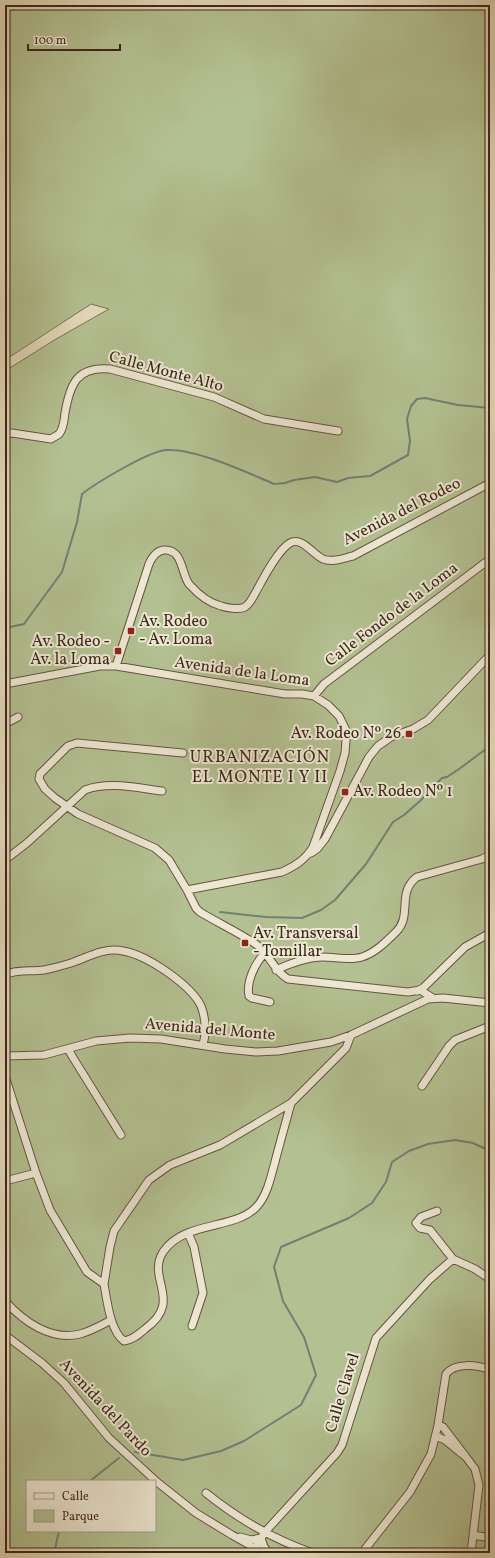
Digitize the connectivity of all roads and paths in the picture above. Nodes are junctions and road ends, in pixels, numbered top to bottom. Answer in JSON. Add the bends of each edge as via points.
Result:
{"nodes":[{"id":1,"x":338,"y":431,"type":"dead end"},
{"id":2,"x":5,"y":434,"type":"edge"},
{"id":3,"x":490,"y":483,"type":"edge"},
{"id":4,"x":490,"y":559,"type":"edge"},
{"id":5,"x":490,"y":655,"type":"edge"},
{"id":6,"x":116,"y":666,"type":"junction"},
{"id":7,"x":5,"y":684,"type":"edge"},
{"id":8,"x":314,"y":696,"type":"junction"},
{"id":9,"x":18,"y":717,"type":"dead end"},
{"id":10,"x":5,"y":724,"type":"edge"},
{"id":11,"x":183,"y":753,"type":"dead end"},
{"id":12,"x":162,"y":791,"type":"dead end"},
{"id":13,"x":67,"y":806,"type":"junction"},
{"id":14,"x":329,"y":832,"type":"junction"},
{"id":15,"x":317,"y":835,"type":"junction"},
{"id":16,"x":308,"y":855,"type":"junction"},
{"id":17,"x":490,"y":855,"type":"edge"},
{"id":18,"x":5,"y":860,"type":"edge"},
{"id":19,"x":187,"y":890,"type":"junction"},
{"id":20,"x":490,"y":933,"type":"edge"},
{"id":21,"x":265,"y":953,"type":"junction"},
{"id":22,"x":276,"y":970,"type":"junction"},
{"id":23,"x":5,"y":975,"type":"edge"},
{"id":24,"x":416,"y":991,"type":"junction"},
{"id":25,"x":423,"y":991,"type":"junction"},
{"id":26,"x":408,"y":992,"type":"junction"},
{"id":27,"x":433,"y":998,"type":"junction"},
{"id":28,"x":413,"y":999,"type":"junction"},
{"id":29,"x":270,"y":1002,"type":"dead end"},
{"id":30,"x":421,"y":1002,"type":"junction"},
{"id":31,"x":490,"y":1003,"type":"edge"},
{"id":32,"x":407,"y":1008,"type":"junction"},
{"id":33,"x":490,"y":1026,"type":"edge"},
{"id":34,"x":351,"y":1035,"type":"junction"},
{"id":35,"x":204,"y":1045,"type":"junction"},
{"id":36,"x":68,"y":1049,"type":"junction"},
{"id":37,"x":5,"y":1056,"type":"edge"},
{"id":38,"x":5,"y":1076,"type":"edge"},
{"id":39,"x":422,"y":1086,"type":"dead end"},
{"id":40,"x":291,"y":1103,"type":"junction"},
{"id":41,"x":121,"y":1135,"type":"dead end"},
{"id":42,"x":36,"y":1173,"type":"junction"},
{"id":43,"x":5,"y":1181,"type":"edge"},
{"id":44,"x":437,"y":1211,"type":"dead end"},
{"id":45,"x":188,"y":1233,"type":"junction"},
{"id":46,"x":453,"y":1259,"type":"junction"},
{"id":47,"x":490,"y":1279,"type":"edge"},
{"id":48,"x":104,"y":1284,"type":"junction"},
{"id":49,"x":5,"y":1301,"type":"edge"},
{"id":50,"x":112,"y":1320,"type":"junction"},
{"id":51,"x":192,"y":1326,"type":"dead end"},
{"id":52,"x":5,"y":1334,"type":"edge"},
{"id":53,"x":490,"y":1370,"type":"edge"},
{"id":54,"x":438,"y":1425,"type":"junction"},
{"id":55,"x":436,"y":1436,"type":"junction"},
{"id":56,"x":466,"y":1457,"type":"junction"},
{"id":57,"x":155,"y":1480,"type":"edge"},
{"id":58,"x":156,"y":1481,"type":"edge"},
{"id":59,"x":206,"y":1493,"type":"dead end"},
{"id":60,"x":232,"y":1535,"type":"junction"},
{"id":61,"x":263,"y":1535,"type":"junction"},
{"id":62,"x":473,"y":1535,"type":"junction"},
{"id":63,"x":490,"y":1538,"type":"edge"},
{"id":64,"x":255,"y":1548,"type":"junction"},
{"id":65,"x":264,"y":1553,"type":"edge"},
{"id":66,"x":269,"y":1553,"type":"edge"},
{"id":67,"x":313,"y":1553,"type":"edge"},
{"id":68,"x":362,"y":1553,"type":"edge"},
{"id":69,"x":471,"y":1553,"type":"edge"}],
"edges":[{"from":1,"to":2,"type":"street","name":"Calle Monte Alto","via":[[264,419],[214,397],[110,369],[97,368],[76,379],[67,401],[64,426],[59,434],[51,439]]},
{"from":3,"to":6,"type":"street","name":"Avenida del Rodeo","via":[[353,556],[324,560],[301,542],[289,544],[272,563],[250,601],[245,607],[238,609],[221,606],[196,592],[188,582],[174,552],[160,551],[149,564]]},
{"from":4,"to":8,"type":"street","name":"Calle Fondo de la Loma","via":[[324,684]]},
{"from":5,"to":14,"type":"street","via":[[428,720],[378,746],[369,757]]},
{"from":6,"to":7,"type":"street","name":"Avenida de la Loma","via":[[100,666]]},
{"from":6,"to":8,"type":"street","name":"Avenida de la Loma","via":[[278,693]]},
{"from":8,"to":15,"type":"street","name":"Avenida de la Loma","via":[[340,716],[346,740],[340,772]]},
{"from":9,"to":10,"type":"street"},
{"from":11,"to":13,"type":"street","via":[[77,743],[68,746],[39,777],[45,789]]},
{"from":12,"to":13,"type":"street","via":[[105,785],[85,790]]},
{"from":13,"to":18,"type":"street"},
{"from":13,"to":19,"type":"street","via":[[78,814],[155,848],[169,860]]},
{"from":14,"to":15,"type":"street"},
{"from":14,"to":16,"type":"street","via":[[317,849]]},
{"from":15,"to":16,"type":"street","name":"Avenida de la Loma"},
{"from":16,"to":19,"type":"street","name":"Avenida de la Loma","via":[[295,866],[282,872]]},
{"from":17,"to":22,"type":"street","via":[[417,877],[410,882],[406,892],[402,925],[369,954],[351,959],[312,958]]},
{"from":19,"to":21,"type":"street","via":[[200,912]]},
{"from":20,"to":25,"type":"street","via":[[464,947]]},
{"from":21,"to":22,"type":"street"},
{"from":21,"to":29,"type":"street","via":[[260,958],[248,991],[252,998]]},
{"from":22,"to":26,"type":"street","via":[[288,979]]},
{"from":23,"to":35,"type":"street","via":[[42,970],[110,950],[136,954],[176,978],[196,998],[204,1016]]},
{"from":24,"to":25,"type":"street"},
{"from":24,"to":26,"type":"street"},
{"from":24,"to":28,"type":"street","via":[[413,993]]},
{"from":25,"to":27,"type":"street","name":"Avenida del Monte"},
{"from":25,"to":30,"type":"street","via":[[424,998]]},
{"from":26,"to":28,"type":"street"},
{"from":27,"to":30,"type":"street","name":"Avenida del Monte"},
{"from":27,"to":31,"type":"street","name":"Avenida del Monte"},
{"from":28,"to":30,"type":"street"},
{"from":28,"to":32,"type":"street"},
{"from":30,"to":32,"type":"street","name":"Avenida del Monte"},
{"from":32,"to":34,"type":"street","name":"Avenida del Monte"},
{"from":33,"to":39,"type":"street","via":[[455,1040]]},
{"from":34,"to":35,"type":"street","name":"Avenida del Monte","via":[[309,1047],[278,1051],[256,1052]]},
{"from":34,"to":40,"type":"street","via":[[346,1048]]},
{"from":35,"to":36,"type":"street","name":"Avenida del Monte","via":[[130,1038],[96,1041]]},
{"from":36,"to":37,"type":"street","name":"Avenida del Monte","via":[[44,1055]]},
{"from":36,"to":41,"type":"street"},
{"from":38,"to":42,"type":"street"},
{"from":40,"to":45,"type":"street","via":[[268,1185],[260,1204],[250,1214],[241,1218]]},
{"from":40,"to":48,"type":"street","via":[[220,1145],[170,1164],[150,1180],[114,1231]]},
{"from":42,"to":43,"type":"street"},
{"from":42,"to":48,"type":"street","via":[[50,1210],[87,1272]]},
{"from":44,"to":46,"type":"street","via":[[420,1217],[416,1223],[420,1228],[430,1230]]},
{"from":45,"to":50,"type":"street","via":[[171,1243],[162,1254],[159,1269],[163,1309],[155,1322],[124,1341]]},
{"from":45,"to":51,"type":"street","via":[[194,1247],[203,1294]]},
{"from":46,"to":47,"type":"street"},
{"from":46,"to":61,"type":"street","name":"Calle Clavel","via":[[430,1279],[376,1338],[342,1446]]},
{"from":48,"to":50,"type":"street"},
{"from":49,"to":50,"type":"street","via":[[39,1329],[55,1335],[82,1334]]},
{"from":52,"to":57,"type":"street","name":"Avenida del Pardo","via":[[64,1383],[109,1438]]},
{"from":53,"to":54,"type":"street","via":[[470,1366],[448,1371]]},
{"from":54,"to":55,"type":"street"},
{"from":54,"to":56,"type":"street","via":[[443,1427]]},
{"from":55,"to":56,"type":"street"},
{"from":55,"to":68,"type":"street","via":[[431,1454],[410,1492]]},
{"from":56,"to":62,"type":"street","via":[[475,1469],[479,1484]]},
{"from":58,"to":60,"type":"street","name":"Avenida del Pardo","via":[[196,1513]]},
{"from":59,"to":61,"type":"street"},
{"from":60,"to":61,"type":"street","via":[[251,1540]]},
{"from":60,"to":64,"type":"street","name":"Avenida del Pardo"},
{"from":61,"to":64,"type":"street","name":"Calle Clavel"},
{"from":61,"to":66,"type":"street","via":[[264,1547]]},
{"from":61,"to":67,"type":"street"},
{"from":62,"to":63,"type":"street"},
{"from":62,"to":69,"type":"street"},
{"from":64,"to":65,"type":"street","name":"Avenida del Pardo"}]}
